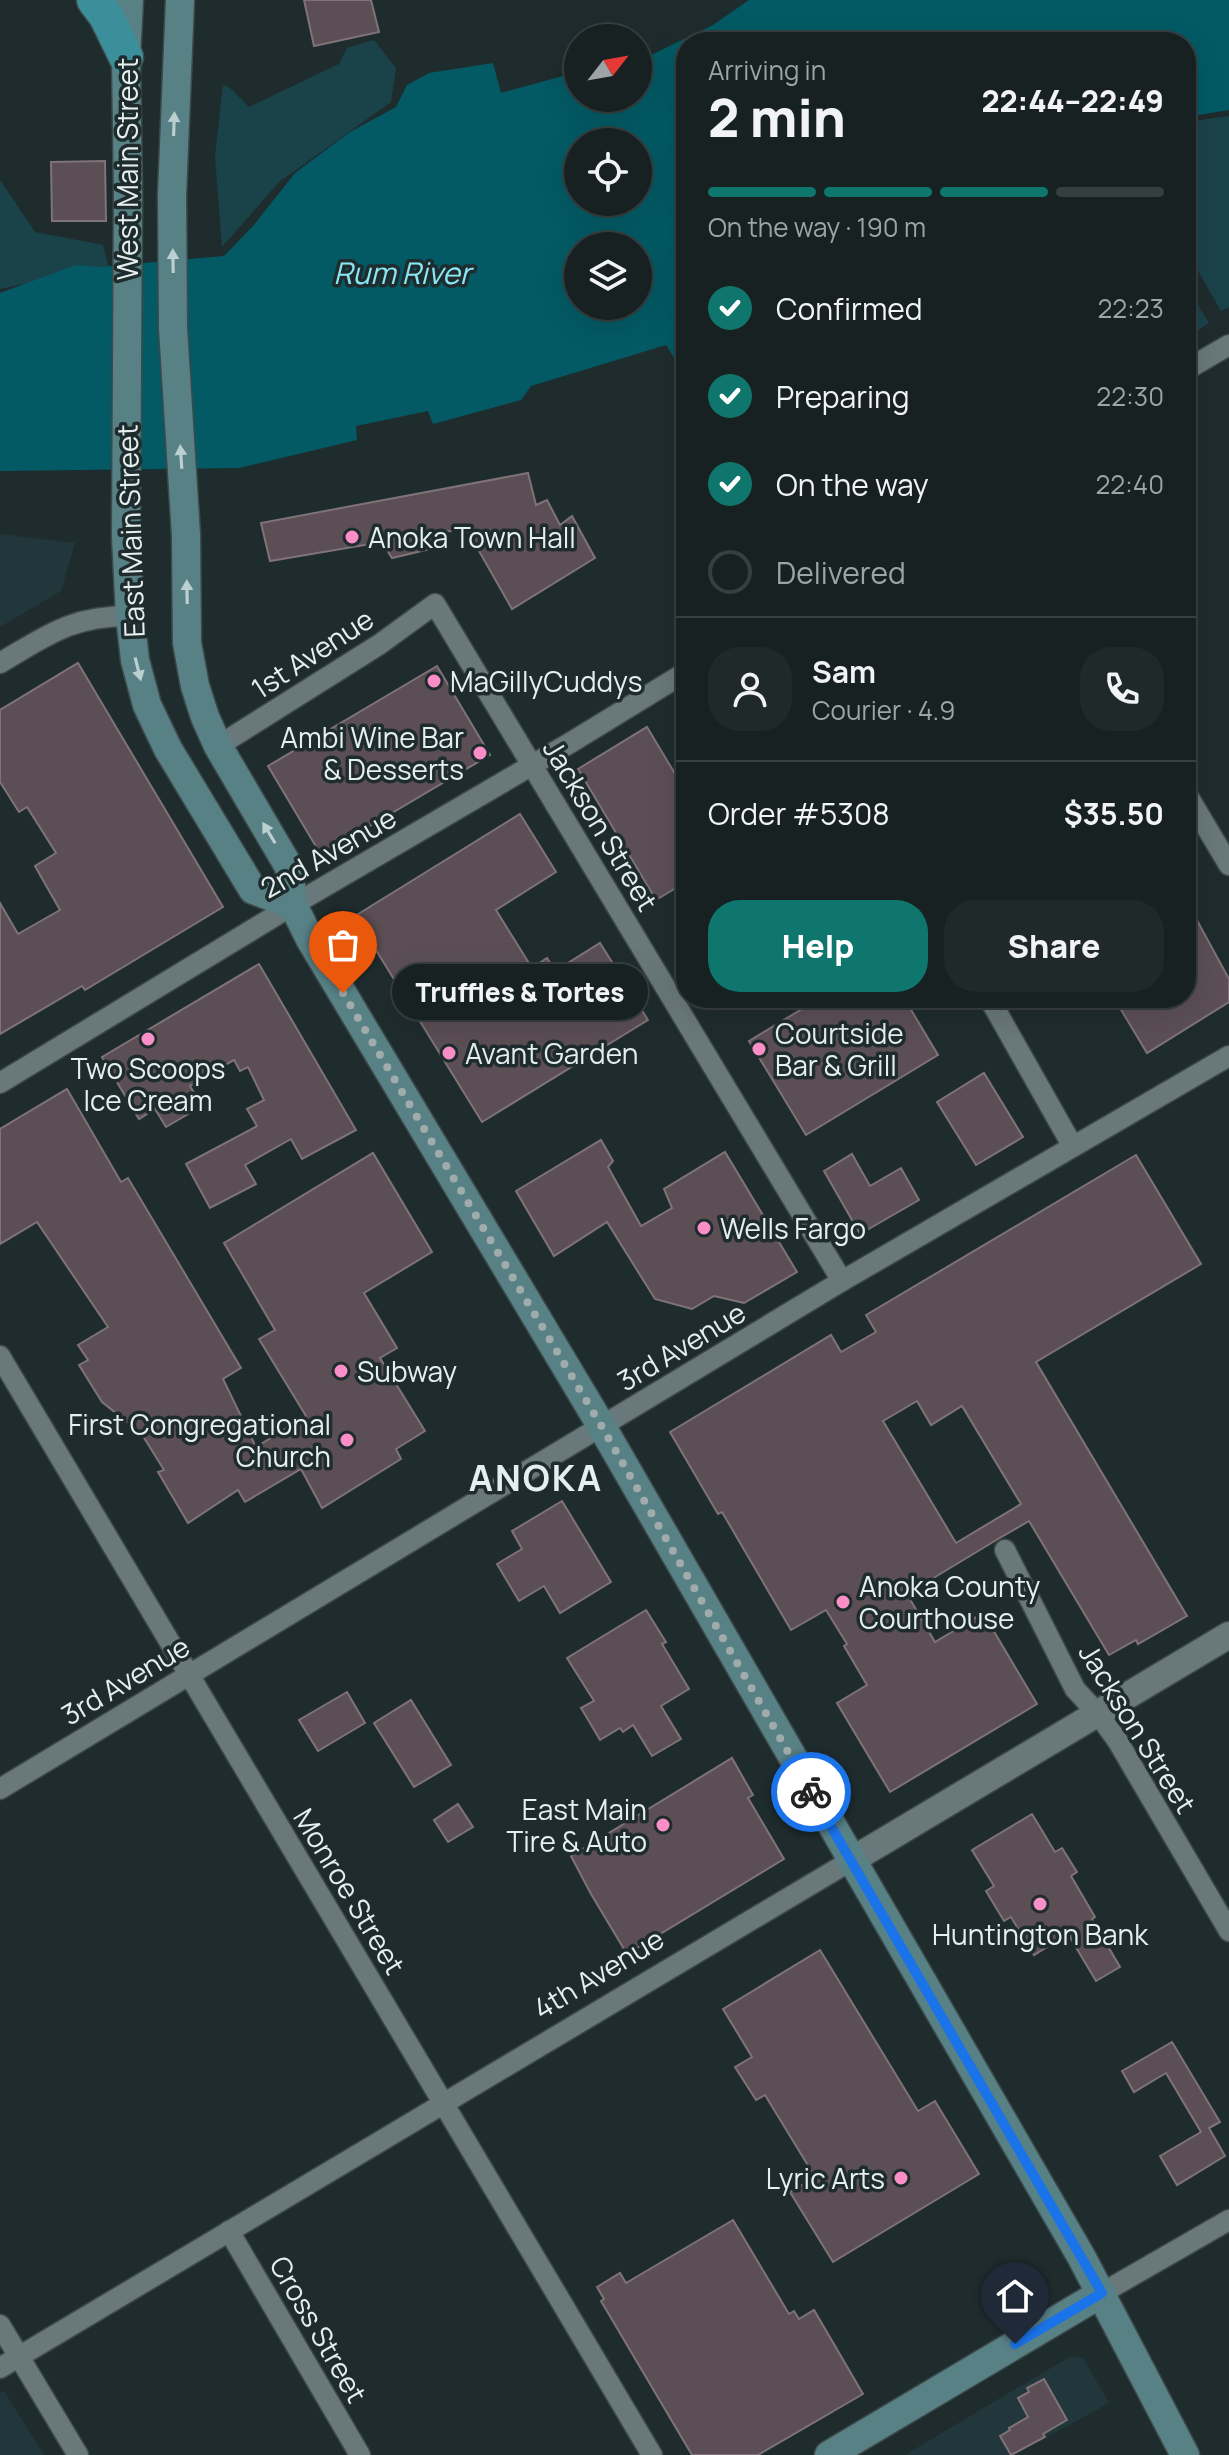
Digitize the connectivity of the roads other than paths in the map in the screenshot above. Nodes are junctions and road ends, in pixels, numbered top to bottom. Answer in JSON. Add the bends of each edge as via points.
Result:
{"nodes":[{"id":1,"x":94,"y":0,"type":"edge"},
{"id":2,"x":129,"y":0,"type":"edge"},
{"id":3,"x":180,"y":0,"type":"edge"},
{"id":4,"x":126,"y":57,"type":"junction"},
{"id":5,"x":173,"y":328,"type":"joint"},
{"id":6,"x":128,"y":338,"type":"joint"},
{"id":7,"x":1229,"y":345,"type":"edge"},
{"id":8,"x":1196,"y":364,"type":"edge"},
{"id":9,"x":435,"y":604,"type":"joint"},
{"id":10,"x":130,"y":616,"type":"junction"},
{"id":11,"x":0,"y":663,"type":"edge"},
{"id":12,"x":676,"y":678,"type":"edge"},
{"id":13,"x":218,"y":746,"type":"junction"},
{"id":14,"x":533,"y":765,"type":"junction"},
{"id":15,"x":1196,"y":810,"type":"edge"},
{"id":16,"x":1229,"y":865,"type":"edge"},
{"id":17,"x":293,"y":905,"type":"junction"},
{"id":18,"x":676,"y":1004,"type":"edge"},
{"id":19,"x":679,"y":1008,"type":"edge"},
{"id":20,"x":995,"y":1008,"type":"edge"},
{"id":21,"x":1229,"y":1056,"type":"edge"},
{"id":22,"x":0,"y":1083,"type":"edge"},
{"id":23,"x":1072,"y":1145,"type":"junction"},
{"id":24,"x":842,"y":1281,"type":"junction"},
{"id":25,"x":0,"y":1356,"type":"edge"},
{"id":26,"x":602,"y":1427,"type":"junction"},
{"id":27,"x":1005,"y":1550,"type":"dead end"},
{"id":28,"x":1229,"y":1635,"type":"edge"},
{"id":29,"x":189,"y":1674,"type":"junction"},
{"id":30,"x":1098,"y":1714,"type":"junction"},
{"id":31,"x":0,"y":1789,"type":"edge"},
{"id":32,"x":852,"y":1860,"type":"junction"},
{"id":33,"x":1229,"y":1931,"type":"edge"},
{"id":34,"x":443,"y":2103,"type":"junction"},
{"id":35,"x":1229,"y":2220,"type":"edge"},
{"id":36,"x":229,"y":2231,"type":"junction"},
{"id":37,"x":1102,"y":2293,"type":"junction"},
{"id":38,"x":0,"y":2325,"type":"edge"},
{"id":39,"x":19,"y":2357,"type":"junction"},
{"id":40,"x":0,"y":2368,"type":"edge"},
{"id":41,"x":78,"y":2455,"type":"edge"},
{"id":42,"x":360,"y":2455,"type":"edge"},
{"id":43,"x":652,"y":2455,"type":"edge"},
{"id":44,"x":829,"y":2455,"type":"edge"},
{"id":45,"x":1185,"y":2455,"type":"edge"}],
"edges":[{"from":1,"to":4,"type":"highway"},
{"from":2,"to":4,"type":"main road","name":"West Main Street"},
{"from":5,"to":3,"type":"main road","name":"West Main Street","one_way":true},
{"from":4,"to":6,"type":"main road","name":"West Main Street"},
{"from":13,"to":5,"type":"main road","name":"East Main Street","one_way":true,"via":[[195,686],[187,643]]},
{"from":6,"to":10,"type":"main road","name":"East Main Street"},
{"from":7,"to":8,"type":"street"},
{"from":9,"to":13,"type":"street","name":"1st Avenue"},
{"from":9,"to":14,"type":"street","name":"Jackson Street"},
{"from":10,"to":11,"type":"street","via":[[101,616],[62,627]]},
{"from":10,"to":17,"type":"main road","name":"East Main Street","one_way":true,"via":[[147,705],[168,749],[253,890]]},
{"from":12,"to":14,"type":"street","name":"2nd Avenue"},
{"from":17,"to":13,"type":"main road","name":"East Main Street","one_way":true,"via":[[289,867]]},
{"from":14,"to":17,"type":"street","name":"2nd Avenue"},
{"from":14,"to":18,"type":"street","name":"Jackson Street"},
{"from":15,"to":16,"type":"street"},
{"from":17,"to":22,"type":"street","name":"2nd Avenue"},
{"from":17,"to":26,"type":"main road","name":"East Main Street"},
{"from":19,"to":24,"type":"street","name":"Jackson Street"},
{"from":20,"to":23,"type":"street"},
{"from":21,"to":23,"type":"street","name":"3rd Avenue"},
{"from":23,"to":24,"type":"street","name":"3rd Avenue"},
{"from":24,"to":26,"type":"street","name":"3rd Avenue"},
{"from":25,"to":29,"type":"street","name":"Monroe Street"},
{"from":26,"to":29,"type":"street","name":"3rd Avenue"},
{"from":26,"to":32,"type":"main road","name":"East Main Street"},
{"from":27,"to":30,"type":"street","name":"Jackson Street","via":[[1075,1689]]},
{"from":28,"to":30,"type":"street","name":"4th Avenue"},
{"from":29,"to":31,"type":"street","name":"3rd Avenue"},
{"from":29,"to":34,"type":"street","name":"Monroe Street"},
{"from":30,"to":32,"type":"street","name":"4th Avenue"},
{"from":30,"to":33,"type":"street","name":"Jackson Street"},
{"from":32,"to":34,"type":"street","name":"4th Avenue"},
{"from":32,"to":37,"type":"main road","name":"East Main Street"},
{"from":34,"to":36,"type":"street","name":"4th Avenue"},
{"from":34,"to":43,"type":"street","name":"Monroe Street"},
{"from":35,"to":37,"type":"street"},
{"from":36,"to":39,"type":"street","name":"4th Avenue"},
{"from":36,"to":42,"type":"street","name":"Cross Street"},
{"from":37,"to":44,"type":"main road"},
{"from":37,"to":45,"type":"main road","name":"East Main Street"},
{"from":38,"to":39,"type":"street"},
{"from":39,"to":40,"type":"street","name":"4th Avenue"},
{"from":39,"to":41,"type":"street"}]}
